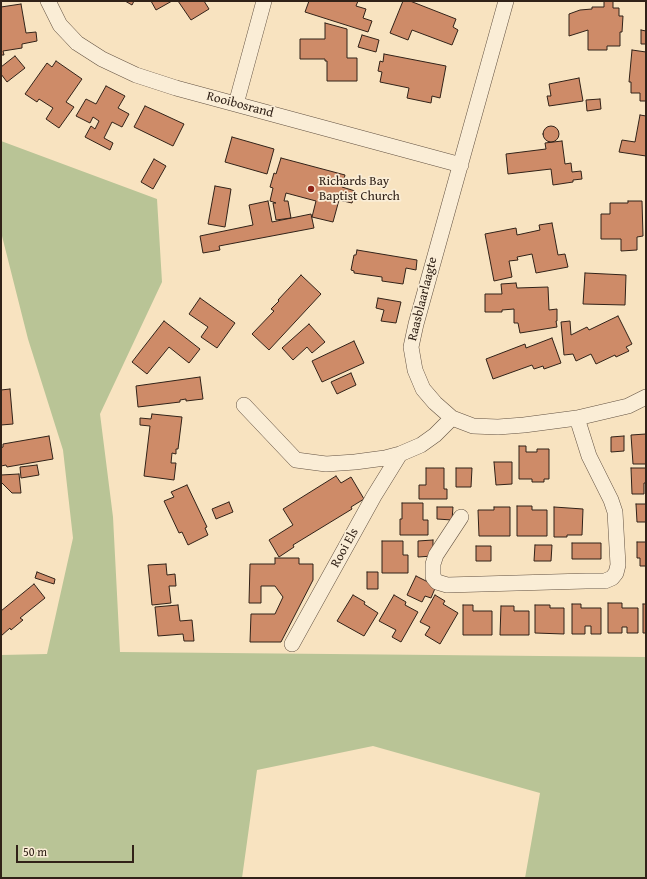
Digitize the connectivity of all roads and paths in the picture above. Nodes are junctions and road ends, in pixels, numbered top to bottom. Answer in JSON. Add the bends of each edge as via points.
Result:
{"nodes":[{"id":1,"x":48,"y":1,"type":"edge"},
{"id":2,"x":264,"y":1,"type":"edge"},
{"id":3,"x":506,"y":1,"type":"edge"},
{"id":4,"x":236,"y":104,"type":"junction"},
{"id":5,"x":460,"y":165,"type":"junction"},
{"id":6,"x":646,"y":397,"type":"edge"},
{"id":7,"x":244,"y":405,"type":"dead end"},
{"id":8,"x":452,"y":418,"type":"junction"},
{"id":9,"x":577,"y":418,"type":"junction"},
{"id":10,"x":400,"y":454,"type":"junction"},
{"id":11,"x":462,"y":517,"type":"dead end"},
{"id":12,"x":292,"y":644,"type":"dead end"}],
"edges":[{"from":1,"to":4,"type":"street","name":"Rooibosrand","via":[[60,26],[77,43],[102,59],[136,75]]},
{"from":2,"to":4,"type":"street"},
{"from":3,"to":5,"type":"street","name":"Raasblaarlaagte"},
{"from":4,"to":5,"type":"street","name":"Rooibosrand"},
{"from":5,"to":8,"type":"street","name":"Raasblaarlaagte","via":[[411,347],[415,370],[423,389]]},
{"from":6,"to":9,"type":"street","name":"Raasblaarlaagte","via":[[628,406]]},
{"from":7,"to":10,"type":"street","via":[[296,460],[326,464]]},
{"from":8,"to":9,"type":"street","name":"Raasblaarlaagte","via":[[474,426],[498,427]]},
{"from":8,"to":10,"type":"street","via":[[421,445]]},
{"from":9,"to":11,"type":"street","via":[[589,456],[615,512],[618,565],[612,578],[605,581],[447,585],[437,582],[433,577],[436,556]]},
{"from":10,"to":12,"type":"street","name":"Rooi Els"}]}
